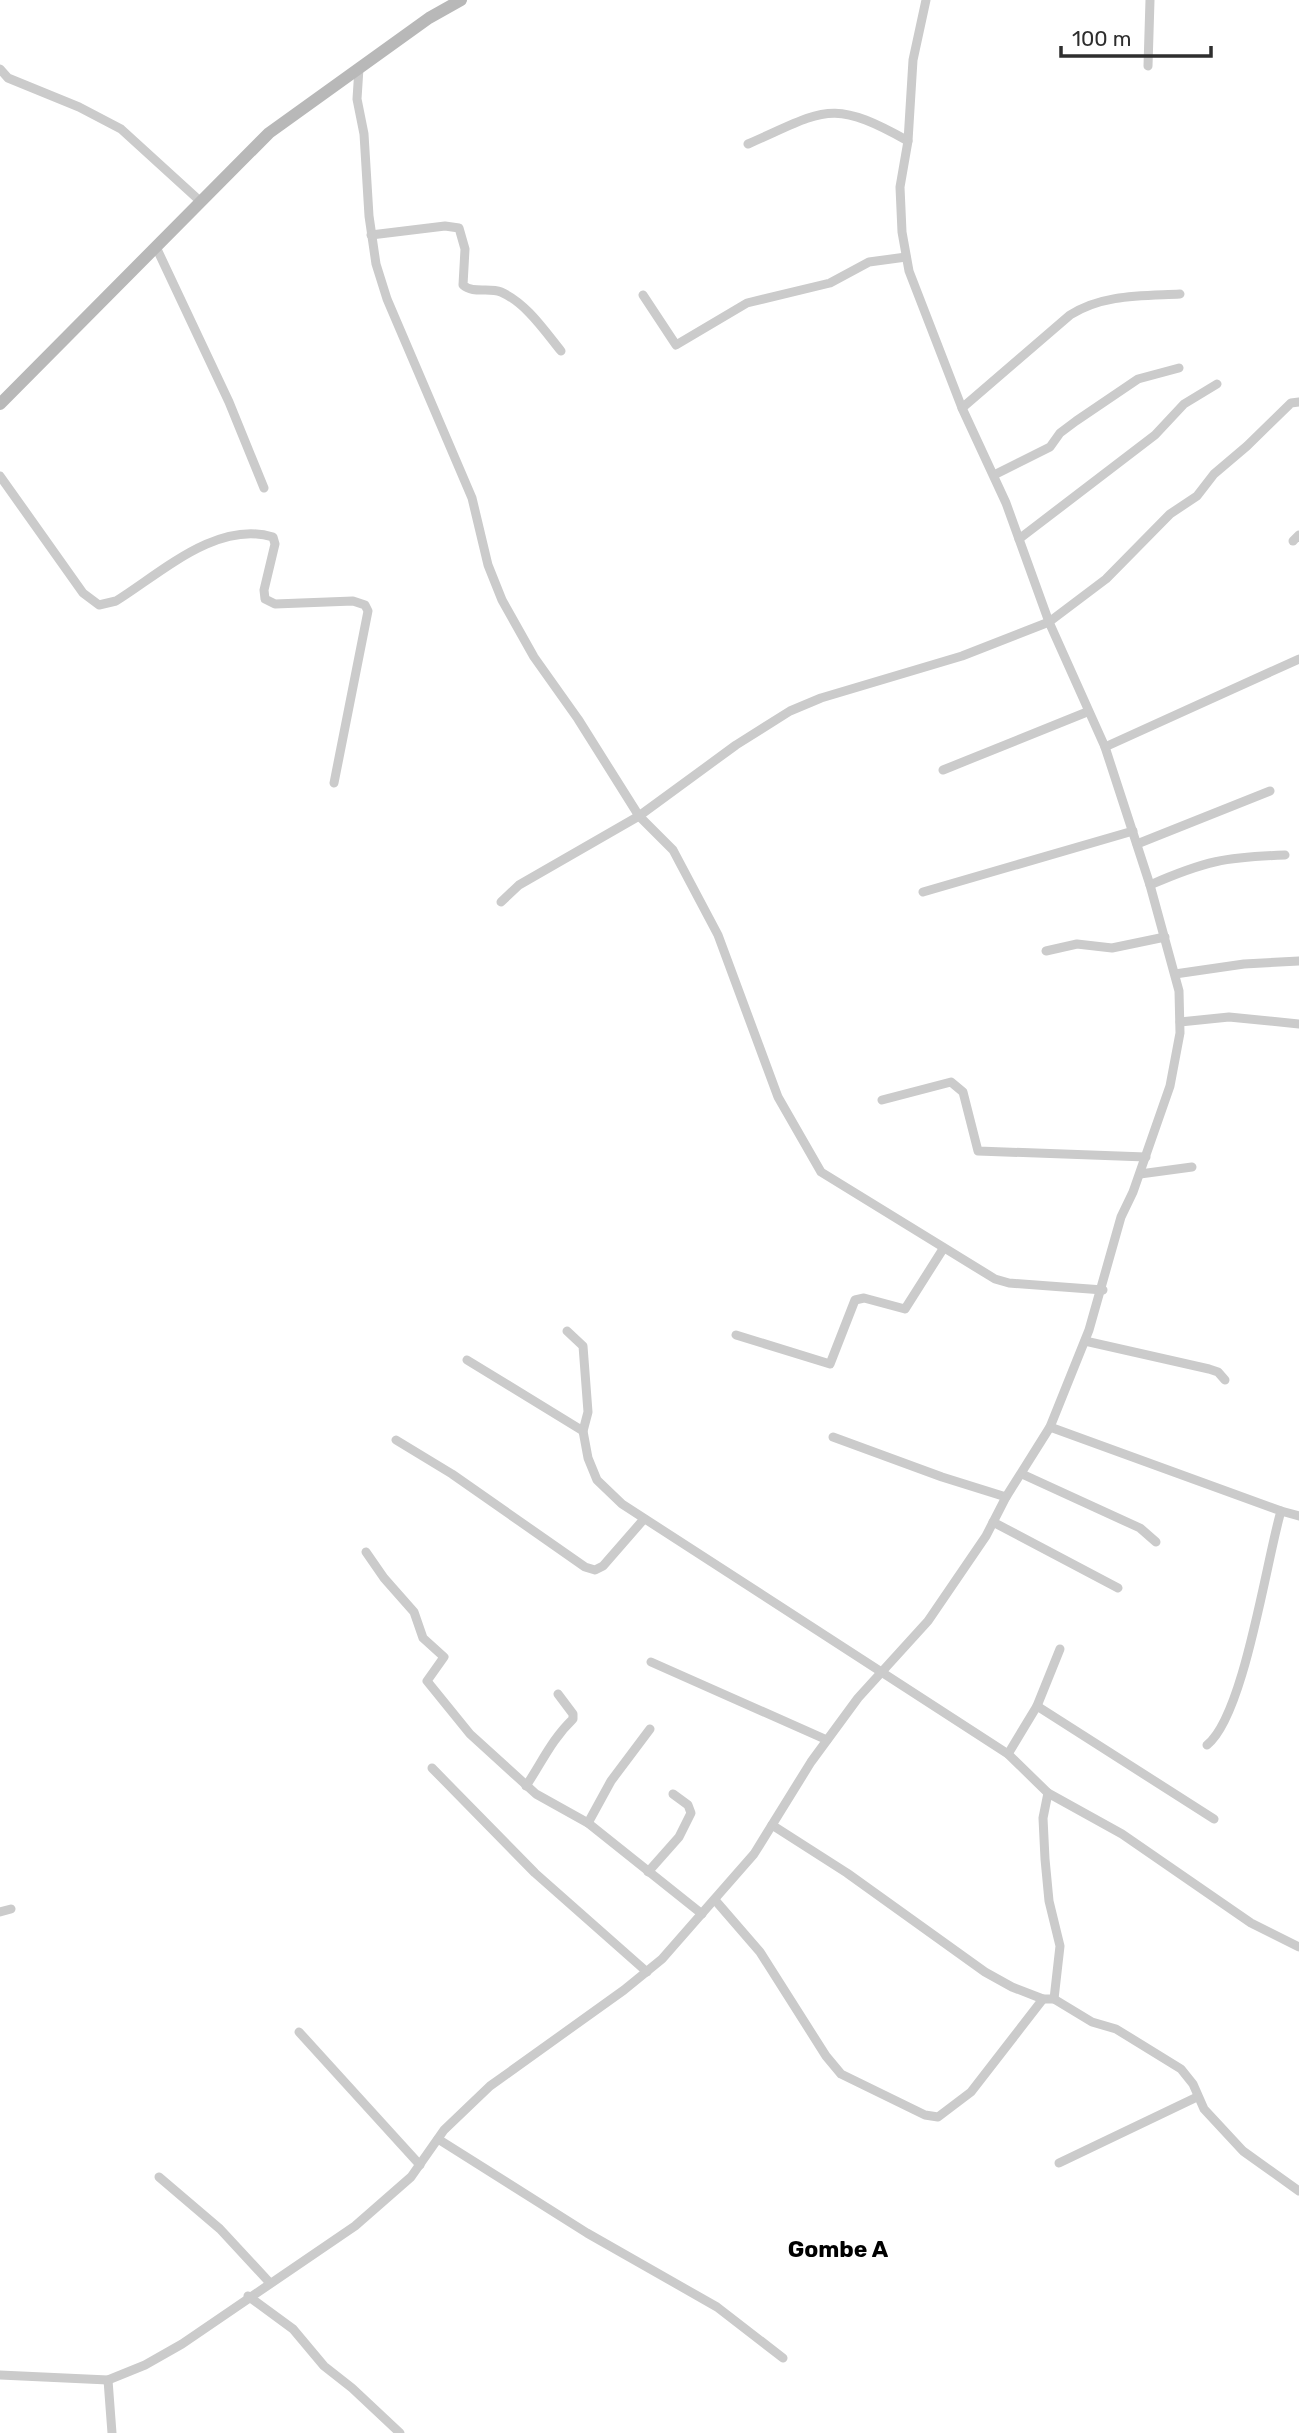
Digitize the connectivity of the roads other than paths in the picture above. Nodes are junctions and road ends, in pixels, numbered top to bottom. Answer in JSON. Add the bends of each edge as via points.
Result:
{"nodes":[{"id":1,"x":461,"y":0,"type":"edge"},
{"id":2,"x":926,"y":0,"type":"edge"},
{"id":3,"x":1150,"y":0,"type":"edge"},
{"id":4,"x":1148,"y":66,"type":"dead end"},
{"id":5,"x":359,"y":68,"type":"junction"},
{"id":6,"x":0,"y":69,"type":"edge"},
{"id":7,"x":908,"y":141,"type":"junction"},
{"id":8,"x":748,"y":144,"type":"dead end"},
{"id":9,"x":200,"y":201,"type":"junction"},
{"id":10,"x":372,"y":236,"type":"junction"},
{"id":11,"x":156,"y":247,"type":"junction"},
{"id":12,"x":906,"y":257,"type":"junction"},
{"id":13,"x":1180,"y":294,"type":"dead end"},
{"id":14,"x":642,"y":295,"type":"dead end"},
{"id":15,"x":561,"y":351,"type":"dead end"},
{"id":16,"x":1179,"y":368,"type":"dead end"},
{"id":17,"x":1217,"y":384,"type":"dead end"},
{"id":18,"x":1299,"y":402,"type":"edge"},
{"id":19,"x":0,"y":404,"type":"edge"},
{"id":20,"x":962,"y":408,"type":"junction"},
{"id":21,"x":0,"y":475,"type":"edge"},
{"id":22,"x":994,"y":475,"type":"junction"},
{"id":23,"x":264,"y":488,"type":"dead end"},
{"id":24,"x":1019,"y":539,"type":"junction"},
{"id":25,"x":1049,"y":622,"type":"junction"},
{"id":26,"x":1299,"y":659,"type":"edge"},
{"id":27,"x":1087,"y":712,"type":"junction"},
{"id":28,"x":1105,"y":747,"type":"junction"},
{"id":29,"x":943,"y":770,"type":"dead end"},
{"id":30,"x":334,"y":783,"type":"dead end"},
{"id":31,"x":1270,"y":791,"type":"dead end"},
{"id":32,"x":639,"y":816,"type":"junction"},
{"id":33,"x":1133,"y":831,"type":"junction"},
{"id":34,"x":1137,"y":844,"type":"junction"},
{"id":35,"x":1285,"y":855,"type":"dead end"},
{"id":36,"x":1150,"y":885,"type":"junction"},
{"id":37,"x":923,"y":892,"type":"dead end"},
{"id":38,"x":501,"y":902,"type":"dead end"},
{"id":39,"x":1165,"y":937,"type":"junction"},
{"id":40,"x":1046,"y":951,"type":"dead end"},
{"id":41,"x":1299,"y":961,"type":"edge"},
{"id":42,"x":1175,"y":974,"type":"junction"},
{"id":43,"x":1180,"y":1022,"type":"junction"},
{"id":44,"x":1299,"y":1024,"type":"edge"},
{"id":45,"x":882,"y":1100,"type":"dead end"},
{"id":46,"x":1146,"y":1157,"type":"junction"},
{"id":47,"x":1192,"y":1167,"type":"dead end"},
{"id":48,"x":1140,"y":1174,"type":"junction"},
{"id":49,"x":943,"y":1249,"type":"junction"},
{"id":50,"x":1103,"y":1290,"type":"junction"},
{"id":51,"x":567,"y":1331,"type":"dead end"},
{"id":52,"x":737,"y":1335,"type":"dead end"},
{"id":53,"x":1085,"y":1341,"type":"junction"},
{"id":54,"x":467,"y":1360,"type":"dead end"},
{"id":55,"x":1225,"y":1380,"type":"dead end"},
{"id":56,"x":1050,"y":1427,"type":"junction"},
{"id":57,"x":583,"y":1431,"type":"junction"},
{"id":58,"x":833,"y":1437,"type":"dead end"},
{"id":59,"x":396,"y":1440,"type":"dead end"},
{"id":60,"x":1022,"y":1474,"type":"junction"},
{"id":61,"x":1006,"y":1497,"type":"junction"},
{"id":62,"x":1281,"y":1511,"type":"junction"},
{"id":63,"x":1299,"y":1516,"type":"edge"},
{"id":64,"x":644,"y":1519,"type":"junction"},
{"id":65,"x":993,"y":1522,"type":"junction"},
{"id":66,"x":1156,"y":1542,"type":"dead end"},
{"id":67,"x":366,"y":1552,"type":"dead end"},
{"id":68,"x":1118,"y":1588,"type":"dead end"},
{"id":69,"x":1060,"y":1649,"type":"dead end"},
{"id":70,"x":651,"y":1662,"type":"dead end"},
{"id":71,"x":882,"y":1671,"type":"junction"},
{"id":72,"x":558,"y":1694,"type":"dead end"},
{"id":73,"x":1037,"y":1706,"type":"junction"},
{"id":74,"x":650,"y":1729,"type":"dead end"},
{"id":75,"x":827,"y":1740,"type":"junction"},
{"id":76,"x":1208,"y":1745,"type":"dead end"},
{"id":77,"x":1009,"y":1754,"type":"junction"},
{"id":78,"x":432,"y":1768,"type":"dead end"},
{"id":79,"x":526,"y":1786,"type":"junction"},
{"id":80,"x":1048,"y":1793,"type":"junction"},
{"id":81,"x":673,"y":1794,"type":"dead end"},
{"id":82,"x":1214,"y":1819,"type":"dead end"},
{"id":83,"x":587,"y":1823,"type":"junction"},
{"id":84,"x":772,"y":1825,"type":"junction"},
{"id":85,"x":648,"y":1872,"type":"junction"},
{"id":86,"x":715,"y":1900,"type":"junction"},
{"id":87,"x":11,"y":1909,"type":"dead end"},
{"id":88,"x":0,"y":1912,"type":"edge"},
{"id":89,"x":702,"y":1914,"type":"junction"},
{"id":90,"x":1299,"y":1947,"type":"edge"},
{"id":91,"x":647,"y":1972,"type":"junction"},
{"id":92,"x":1043,"y":1999,"type":"junction"},
{"id":93,"x":1054,"y":1999,"type":"junction"},
{"id":94,"x":299,"y":2032,"type":"dead end"},
{"id":95,"x":1198,"y":2097,"type":"junction"},
{"id":96,"x":438,"y":2139,"type":"junction"},
{"id":97,"x":1059,"y":2163,"type":"dead end"},
{"id":98,"x":420,"y":2165,"type":"junction"},
{"id":99,"x":159,"y":2177,"type":"dead end"},
{"id":100,"x":1299,"y":2191,"type":"edge"},
{"id":101,"x":270,"y":2283,"type":"junction"},
{"id":102,"x":248,"y":2296,"type":"junction"},
{"id":103,"x":783,"y":2358,"type":"dead end"},
{"id":104,"x":0,"y":2375,"type":"edge"},
{"id":105,"x":108,"y":2380,"type":"junction"},
{"id":106,"x":112,"y":2433,"type":"edge"},
{"id":107,"x":400,"y":2433,"type":"edge"}],
"edges":[{"from":1,"to":5,"type":"street"},
{"from":2,"to":7,"type":"street","via":[[913,60]]},
{"from":3,"to":4,"type":"street"},
{"from":5,"to":9,"type":"street","via":[[291,114]]},
{"from":5,"to":10,"type":"street","via":[[356,99],[365,134]]},
{"from":6,"to":9,"type":"street","via":[[8,78],[91,112],[121,130]]},
{"from":7,"to":8,"type":"street","via":[[868,118],[819,112]]},
{"from":7,"to":12,"type":"street","via":[[900,187]]},
{"from":9,"to":11,"type":"street"},
{"from":10,"to":15,"type":"street","via":[[459,228],[465,249],[462,274],[466,289],[494,290],[511,297]]},
{"from":10,"to":32,"type":"street","via":[[387,299],[472,498],[494,586],[534,657]]},
{"from":11,"to":19,"type":"street"},
{"from":11,"to":23,"type":"street","via":[[224,389]]},
{"from":12,"to":14,"type":"street","via":[[869,262],[830,283],[747,303],[676,345]]},
{"from":12,"to":20,"type":"street"},
{"from":13,"to":20,"type":"street","via":[[1089,303]]},
{"from":16,"to":22,"type":"street","via":[[1138,379],[1060,433],[1050,447]]},
{"from":17,"to":24,"type":"street","via":[[1184,404],[1155,435]]},
{"from":18,"to":25,"type":"street","via":[[1291,403],[1106,579]]},
{"from":20,"to":22,"type":"street"},
{"from":21,"to":30,"type":"street","via":[[92,603],[116,601],[216,538],[243,533],[273,537],[265,599],[275,604],[353,601],[365,605],[368,611]]},
{"from":22,"to":24,"type":"street"},
{"from":24,"to":25,"type":"street"},
{"from":25,"to":27,"type":"street"},
{"from":25,"to":32,"type":"street","via":[[962,656],[790,711]]},
{"from":26,"to":28,"type":"street"},
{"from":27,"to":28,"type":"street"},
{"from":27,"to":29,"type":"street"},
{"from":28,"to":33,"type":"street"},
{"from":31,"to":34,"type":"street"},
{"from":32,"to":38,"type":"street","via":[[519,885]]},
{"from":32,"to":49,"type":"street","via":[[673,850],[718,935],[778,1097],[821,1172]]},
{"from":33,"to":34,"type":"street"},
{"from":33,"to":37,"type":"street"},
{"from":34,"to":36,"type":"street"},
{"from":35,"to":36,"type":"street","via":[[1199,864]]},
{"from":36,"to":39,"type":"street"},
{"from":39,"to":40,"type":"street","via":[[1112,948],[1077,944]]},
{"from":39,"to":42,"type":"street"},
{"from":41,"to":42,"type":"street"},
{"from":42,"to":43,"type":"street"},
{"from":43,"to":44,"type":"street","via":[[1229,1017]]},
{"from":43,"to":46,"type":"street","via":[[1170,1086]]},
{"from":45,"to":46,"type":"street","via":[[951,1082],[963,1092],[978,1151]]},
{"from":46,"to":48,"type":"street"},
{"from":47,"to":48,"type":"street"},
{"from":48,"to":50,"type":"street","via":[[1121,1217]]},
{"from":49,"to":50,"type":"street","via":[[1009,1283]]},
{"from":49,"to":52,"type":"street","via":[[905,1308],[855,1300],[830,1364]]},
{"from":50,"to":53,"type":"street"},
{"from":51,"to":57,"type":"street","via":[[583,1346],[588,1412]]},
{"from":53,"to":55,"type":"street","via":[[1209,1369]]},
{"from":53,"to":56,"type":"street"},
{"from":54,"to":57,"type":"street"},
{"from":56,"to":60,"type":"street"},
{"from":56,"to":62,"type":"street"},
{"from":57,"to":64,"type":"street","via":[[597,1480]]},
{"from":58,"to":61,"type":"street"},
{"from":59,"to":64,"type":"street","via":[[584,1567],[595,1570],[603,1566]]},
{"from":60,"to":61,"type":"street"},
{"from":60,"to":66,"type":"street","via":[[1140,1528]]},
{"from":61,"to":65,"type":"street"},
{"from":62,"to":63,"type":"street"},
{"from":62,"to":76,"type":"street","via":[[1238,1686]]},
{"from":64,"to":71,"type":"street"},
{"from":65,"to":68,"type":"street"},
{"from":65,"to":71,"type":"street","via":[[928,1621]]},
{"from":67,"to":79,"type":"street","via":[[414,1612],[423,1638],[444,1657],[427,1681],[470,1734]]},
{"from":69,"to":73,"type":"street"},
{"from":70,"to":75,"type":"street"},
{"from":71,"to":75,"type":"street"},
{"from":71,"to":77,"type":"street"},
{"from":72,"to":79,"type":"street","via":[[573,1719],[546,1750]]},
{"from":73,"to":77,"type":"street"},
{"from":73,"to":82,"type":"street"},
{"from":74,"to":83,"type":"street"},
{"from":75,"to":84,"type":"street"},
{"from":77,"to":80,"type":"street"},
{"from":78,"to":91,"type":"street","via":[[535,1873]]},
{"from":79,"to":83,"type":"street"},
{"from":80,"to":90,"type":"street","via":[[1122,1833],[1251,1923]]},
{"from":80,"to":93,"type":"street","via":[[1043,1818],[1045,1858],[1060,1946]]},
{"from":81,"to":85,"type":"street","via":[[688,1805],[691,1814]]},
{"from":83,"to":85,"type":"street"},
{"from":84,"to":86,"type":"street"},
{"from":84,"to":92,"type":"street","via":[[985,1972]]},
{"from":85,"to":89,"type":"street"},
{"from":86,"to":89,"type":"street"},
{"from":86,"to":92,"type":"street","via":[[760,1952],[841,2074],[925,2115],[938,2117],[971,2092]]},
{"from":87,"to":88,"type":"street"},
{"from":89,"to":91,"type":"street"},
{"from":91,"to":96,"type":"street","via":[[506,2073]]},
{"from":92,"to":93,"type":"street"},
{"from":93,"to":95,"type":"street","via":[[1092,2022],[1116,2029],[1181,2069]]},
{"from":94,"to":98,"type":"street"},
{"from":95,"to":97,"type":"street"},
{"from":95,"to":100,"type":"street","via":[[1242,2151]]},
{"from":96,"to":98,"type":"street"},
{"from":96,"to":103,"type":"street","via":[[717,2307]]},
{"from":98,"to":101,"type":"street","via":[[355,2226]]},
{"from":99,"to":101,"type":"street","via":[[220,2230]]},
{"from":101,"to":102,"type":"street"},
{"from":102,"to":105,"type":"street","via":[[182,2344]]},
{"from":102,"to":107,"type":"street","via":[[293,2329],[324,2366]]},
{"from":104,"to":105,"type":"street"},
{"from":105,"to":106,"type":"street"}]}
